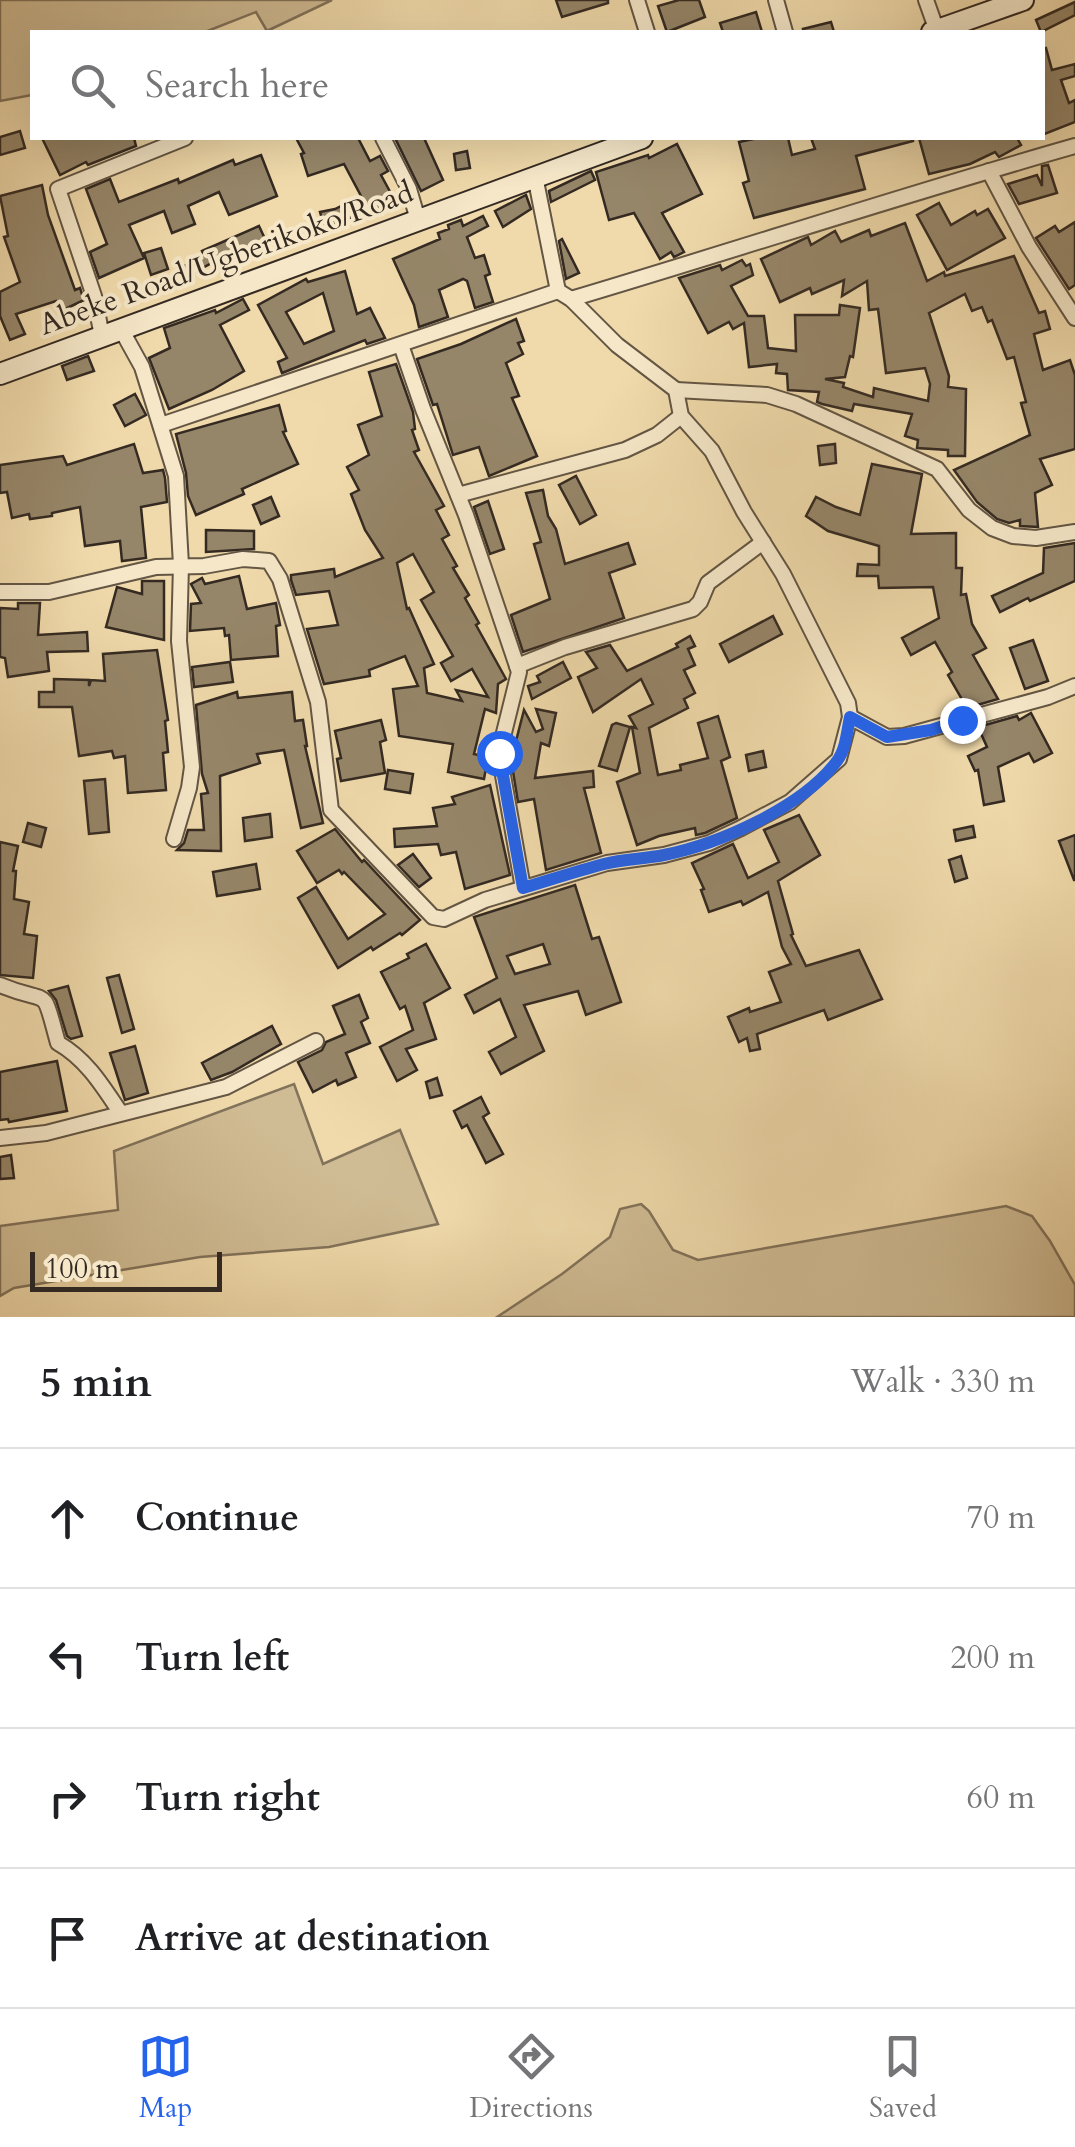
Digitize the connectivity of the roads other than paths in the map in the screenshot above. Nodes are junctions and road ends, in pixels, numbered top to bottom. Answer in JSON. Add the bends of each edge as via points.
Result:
{"nodes":[{"id":1,"x":637,"y":0,"type":"edge"},
{"id":2,"x":776,"y":0,"type":"edge"},
{"id":3,"x":926,"y":0,"type":"edge"},
{"id":4,"x":1023,"y":0,"type":"edge"},
{"id":5,"x":646,"y":30,"type":"edge"},
{"id":6,"x":785,"y":30,"type":"edge"},
{"id":7,"x":934,"y":30,"type":"edge"},
{"id":8,"x":940,"y":30,"type":"edge"},
{"id":9,"x":180,"y":140,"type":"edge"},
{"id":10,"x":384,"y":140,"type":"edge"},
{"id":11,"x":636,"y":140,"type":"edge"},
{"id":12,"x":1075,"y":146,"type":"edge"},
{"id":13,"x":989,"y":171,"type":"junction"},
{"id":14,"x":536,"y":176,"type":"junction"},
{"id":15,"x":418,"y":220,"type":"junction"},
{"id":16,"x":564,"y":295,"type":"junction"},
{"id":17,"x":1070,"y":300,"type":"edge"},
{"id":18,"x":1075,"y":318,"type":"edge"},
{"id":19,"x":111,"y":332,"type":"junction"},
{"id":20,"x":402,"y":345,"type":"junction"},
{"id":21,"x":0,"y":374,"type":"edge"},
{"id":22,"x":676,"y":390,"type":"junction"},
{"id":23,"x":681,"y":416,"type":"junction"},
{"id":24,"x":161,"y":426,"type":"junction"},
{"id":25,"x":458,"y":496,"type":"junction"},
{"id":26,"x":1075,"y":532,"type":"edge"},
{"id":27,"x":763,"y":542,"type":"junction"},
{"id":28,"x":181,"y":565,"type":"junction"},
{"id":29,"x":0,"y":592,"type":"edge"},
{"id":30,"x":517,"y":666,"type":"junction"},
{"id":31,"x":1075,"y":686,"type":"edge"},
{"id":32,"x":850,"y":717,"type":"junction"},
{"id":33,"x":174,"y":839,"type":"dead end"},
{"id":34,"x":523,"y":888,"type":"junction"},
{"id":35,"x":0,"y":985,"type":"edge"},
{"id":36,"x":316,"y":1041,"type":"dead end"},
{"id":37,"x":120,"y":1112,"type":"junction"},
{"id":38,"x":0,"y":1138,"type":"edge"}],
"edges":[{"from":1,"to":5,"type":"street"},
{"from":2,"to":6,"type":"street"},
{"from":3,"to":7,"type":"street"},
{"from":4,"to":8,"type":"street"},
{"from":9,"to":19,"type":"street","via":[[58,189]]},
{"from":10,"to":15,"type":"street"},
{"from":11,"to":14,"type":"street","name":"Abeke Road/Ugberikoko/Road"},
{"from":12,"to":13,"type":"street"},
{"from":13,"to":16,"type":"street"},
{"from":13,"to":17,"type":"street","via":[[1029,248]]},
{"from":14,"to":15,"type":"street","name":"Abeke Road/Ugberikoko/Road"},
{"from":14,"to":16,"type":"street"},
{"from":15,"to":19,"type":"street","name":"Abeke Road/Ugberikoko/Road"},
{"from":16,"to":20,"type":"street"},
{"from":16,"to":22,"type":"street"},
{"from":17,"to":18,"type":"street"},
{"from":19,"to":21,"type":"street","name":"Abeke Road/Ugberikoko/Road"},
{"from":19,"to":24,"type":"street","via":[[142,366]]},
{"from":20,"to":24,"type":"street"},
{"from":20,"to":25,"type":"street"},
{"from":22,"to":23,"type":"street"},
{"from":22,"to":26,"type":"street","via":[[767,395],[796,404],[937,469],[992,528],[1036,538]]},
{"from":23,"to":25,"type":"street","via":[[625,450]]},
{"from":23,"to":27,"type":"street","via":[[712,451]]},
{"from":24,"to":28,"type":"street","via":[[176,476]]},
{"from":25,"to":30,"type":"street"},
{"from":27,"to":30,"type":"street","via":[[708,583],[692,609]]},
{"from":27,"to":32,"type":"street"},
{"from":28,"to":29,"type":"street","via":[[50,592]]},
{"from":28,"to":33,"type":"street","via":[[179,641],[192,767]]},
{"from":28,"to":34,"type":"street","via":[[262,558],[274,567],[318,702],[331,810],[422,908],[444,919]]},
{"from":30,"to":34,"type":"street","via":[[499,753]]},
{"from":31,"to":32,"type":"street","via":[[904,736],[887,737]]},
{"from":32,"to":34,"type":"street","via":[[839,759],[790,802],[757,820],[709,843]]},
{"from":35,"to":37,"type":"street","via":[[48,1002],[58,1044],[86,1064]]},
{"from":36,"to":37,"type":"street","via":[[226,1086]]},
{"from":37,"to":38,"type":"street","via":[[46,1134]]}]}
